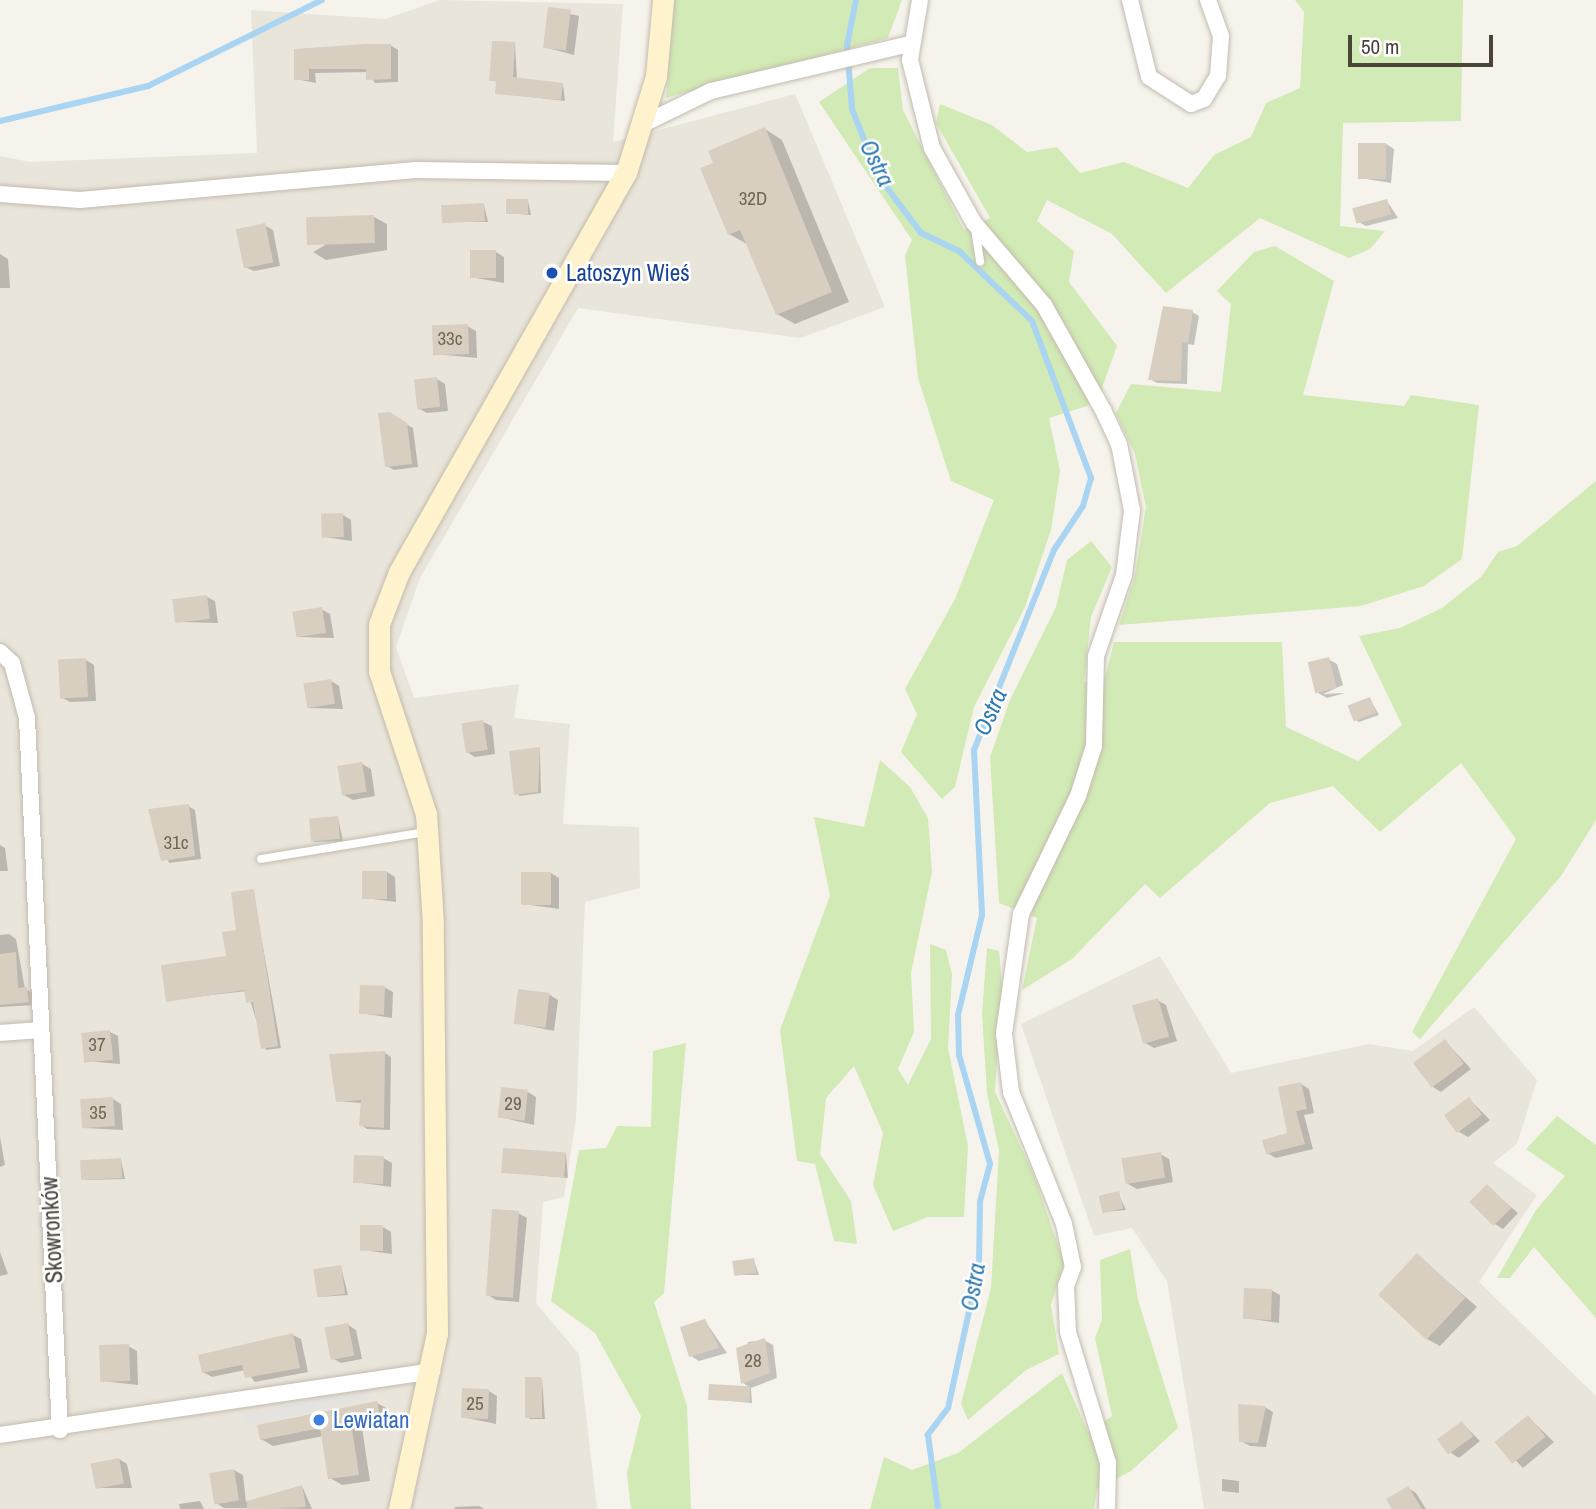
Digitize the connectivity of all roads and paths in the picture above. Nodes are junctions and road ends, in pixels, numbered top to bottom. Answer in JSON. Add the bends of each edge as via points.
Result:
{"nodes":[{"id":1,"x":663,"y":0,"type":"edge"},
{"id":2,"x":920,"y":0,"type":"edge"},
{"id":3,"x":1130,"y":0,"type":"edge"},
{"id":4,"x":1208,"y":0,"type":"edge"},
{"id":5,"x":910,"y":44,"type":"junction"},
{"id":6,"x":645,"y":123,"type":"junction"},
{"id":7,"x":626,"y":173,"type":"junction"},
{"id":8,"x":0,"y":194,"type":"edge"},
{"id":9,"x":974,"y":223,"type":"junction"},
{"id":10,"x":980,"y":262,"type":"dead end"},
{"id":11,"x":0,"y":652,"type":"edge"},
{"id":12,"x":428,"y":831,"type":"junction"},
{"id":13,"x":261,"y":859,"type":"dead end"},
{"id":14,"x":40,"y":1030,"type":"junction"},
{"id":15,"x":0,"y":1032,"type":"edge"},
{"id":16,"x":432,"y":1371,"type":"junction"},
{"id":17,"x":60,"y":1430,"type":"junction"},
{"id":18,"x":0,"y":1435,"type":"edge"},
{"id":19,"x":399,"y":1509,"type":"edge"},
{"id":20,"x":1107,"y":1509,"type":"edge"}],
"edges":[{"from":1,"to":6,"type":"street"},
{"from":2,"to":5,"type":"street"},
{"from":3,"to":4,"type":"street","via":[[1149,77],[1191,104],[1205,99],[1218,76],[1221,36]]},
{"from":5,"to":6,"type":"street","via":[[711,91]]},
{"from":5,"to":9,"type":"street","via":[[921,120]]},
{"from":6,"to":7,"type":"street"},
{"from":7,"to":8,"type":"street","via":[[416,170],[92,199]]},
{"from":7,"to":12,"type":"street","via":[[383,610],[379,671]]},
{"from":9,"to":10,"type":"lane"},
{"from":9,"to":20,"type":"street","via":[[1032,289],[1103,410],[1119,444],[1132,510],[1124,575],[1096,656],[1094,746],[1078,796],[1021,914],[1003,1034],[1011,1092],[1064,1224],[1073,1267],[1066,1286],[1068,1332],[1108,1463]]},
{"from":11,"to":14,"type":"street","name":"Skowronków","via":[[12,663],[27,718]]},
{"from":12,"to":13,"type":"lane"},
{"from":12,"to":16,"type":"street","via":[[438,1300]]},
{"from":14,"to":15,"type":"street"},
{"from":14,"to":17,"type":"street","name":"Skowronków"},
{"from":16,"to":17,"type":"street"},
{"from":16,"to":19,"type":"street"},
{"from":17,"to":18,"type":"street"}]}
